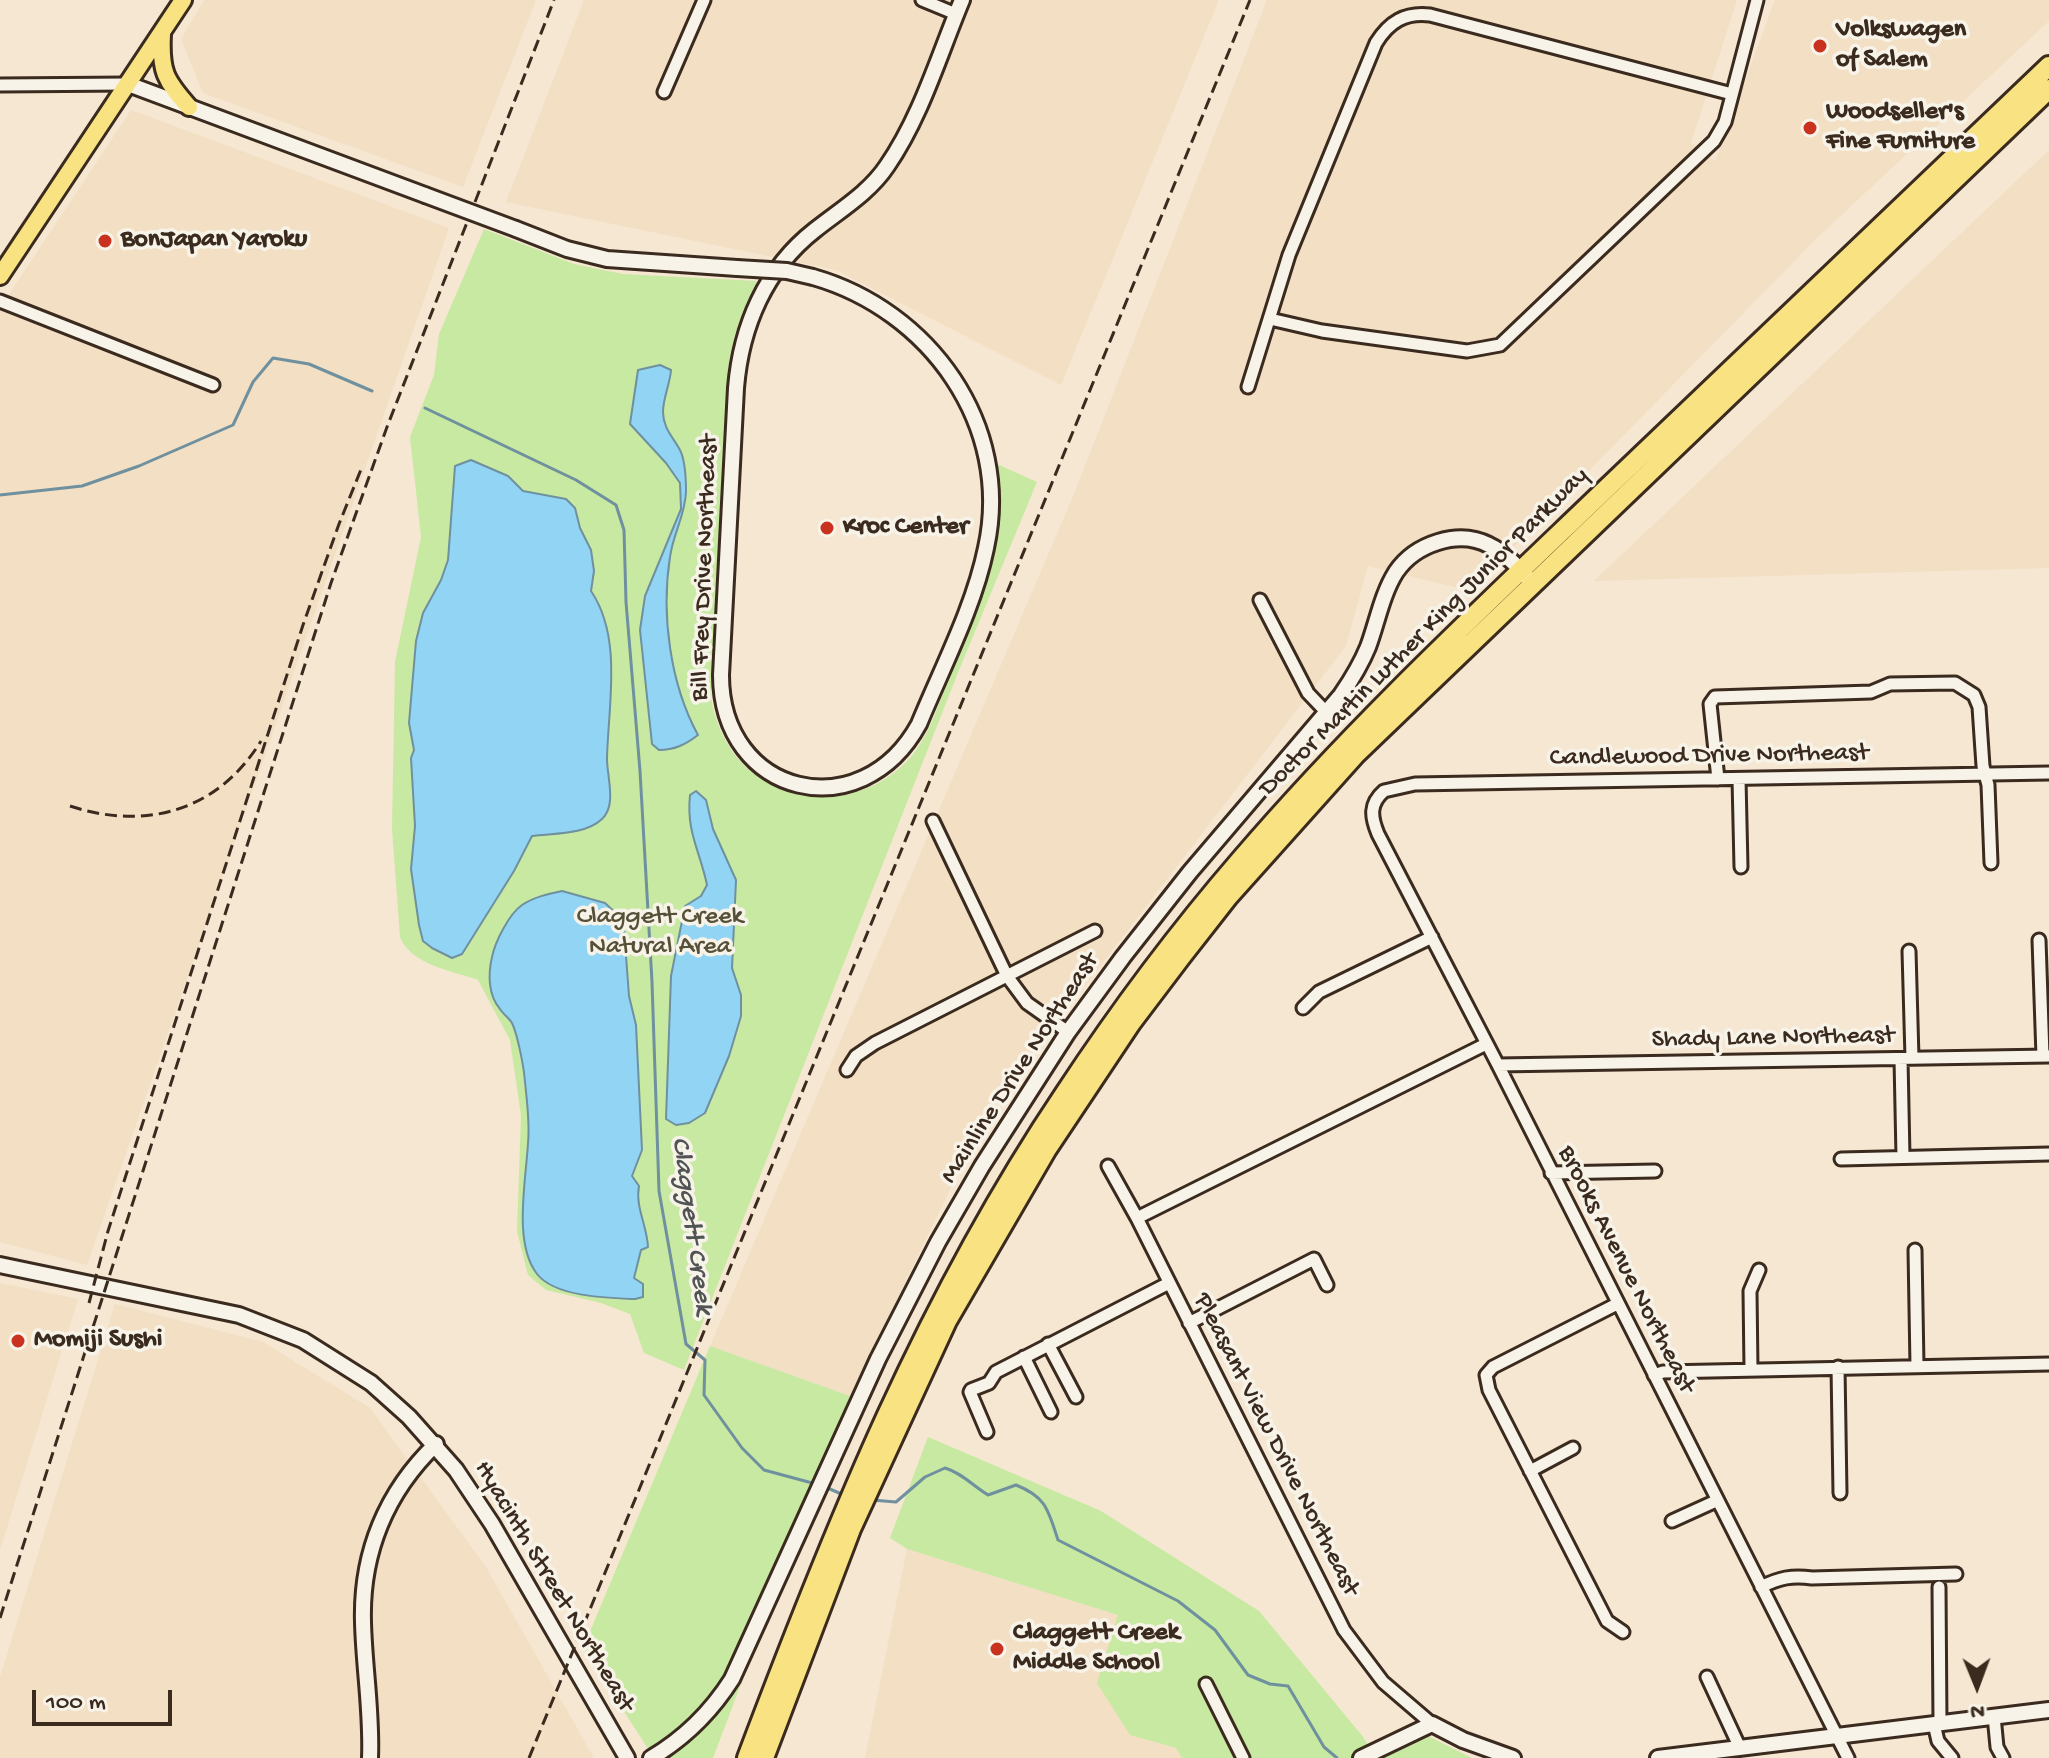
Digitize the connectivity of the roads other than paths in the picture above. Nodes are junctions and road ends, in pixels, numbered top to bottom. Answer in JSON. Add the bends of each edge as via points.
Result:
{"nodes":[{"id":1,"x":183,"y":0,"type":"edge"},
{"id":2,"x":704,"y":0,"type":"edge"},
{"id":3,"x":922,"y":0,"type":"edge"},
{"id":4,"x":1757,"y":0,"type":"edge"},
{"id":5,"x":959,"y":7,"type":"edge"},
{"id":6,"x":162,"y":32,"type":"junction"},
{"id":7,"x":2049,"y":66,"type":"edge"},
{"id":8,"x":128,"y":84,"type":"junction"},
{"id":9,"x":0,"y":85,"type":"edge"},
{"id":10,"x":2049,"y":89,"type":"edge"},
{"id":11,"x":664,"y":92,"type":"dead end"},
{"id":12,"x":1732,"y":94,"type":"junction"},
{"id":13,"x":2049,"y":99,"type":"edge"},
{"id":14,"x":189,"y":107,"type":"junction"},
{"id":15,"x":1955,"y":178,"type":"junction"},
{"id":16,"x":0,"y":276,"type":"edge"},
{"id":17,"x":0,"y":301,"type":"edge"},
{"id":18,"x":1270,"y":319,"type":"junction"},
{"id":19,"x":213,"y":385,"type":"dead end"},
{"id":20,"x":1248,"y":387,"type":"dead end"},
{"id":21,"x":1526,"y":577,"type":"junction"},
{"id":22,"x":1260,"y":600,"type":"dead end"},
{"id":23,"x":1327,"y":713,"type":"junction"},
{"id":24,"x":2049,"y":773,"type":"edge"},
{"id":25,"x":1985,"y":774,"type":"junction"},
{"id":26,"x":1718,"y":779,"type":"junction"},
{"id":27,"x":1739,"y":779,"type":"junction"},
{"id":28,"x":1375,"y":800,"type":"joint"},
{"id":29,"x":933,"y":821,"type":"dead end"},
{"id":30,"x":1991,"y":863,"type":"dead end"},
{"id":31,"x":1741,"y":867,"type":"dead end"},
{"id":32,"x":1095,"y":931,"type":"dead end"},
{"id":33,"x":1432,"y":937,"type":"junction"},
{"id":34,"x":2039,"y":940,"type":"dead end"},
{"id":35,"x":1909,"y":951,"type":"dead end"},
{"id":36,"x":1007,"y":976,"type":"junction"},
{"id":37,"x":1303,"y":1008,"type":"dead end"},
{"id":38,"x":1068,"y":1032,"type":"junction"},
{"id":39,"x":1486,"y":1044,"type":"junction"},
{"id":40,"x":2046,"y":1056,"type":"edge"},
{"id":41,"x":1906,"y":1058,"type":"junction"},
{"id":42,"x":1498,"y":1065,"type":"junction"},
{"id":43,"x":847,"y":1070,"type":"dead end"},
{"id":44,"x":2049,"y":1154,"type":"edge"},
{"id":45,"x":1903,"y":1157,"type":"junction"},
{"id":46,"x":1841,"y":1159,"type":"dead end"},
{"id":47,"x":1108,"y":1166,"type":"dead end"},
{"id":48,"x":1655,"y":1171,"type":"dead end"},
{"id":49,"x":1551,"y":1173,"type":"junction"},
{"id":50,"x":1137,"y":1218,"type":"junction"},
{"id":51,"x":1915,"y":1250,"type":"dead end"},
{"id":52,"x":0,"y":1265,"type":"edge"},
{"id":53,"x":1759,"y":1270,"type":"dead end"},
{"id":54,"x":1169,"y":1283,"type":"junction"},
{"id":55,"x":1327,"y":1285,"type":"dead end"},
{"id":56,"x":1617,"y":1304,"type":"junction"},
{"id":57,"x":1189,"y":1323,"type":"junction"},
{"id":58,"x":1048,"y":1344,"type":"junction"},
{"id":59,"x":1024,"y":1357,"type":"junction"},
{"id":60,"x":2049,"y":1364,"type":"edge"},
{"id":61,"x":1917,"y":1366,"type":"junction"},
{"id":62,"x":1838,"y":1367,"type":"junction"},
{"id":63,"x":1751,"y":1369,"type":"junction"},
{"id":64,"x":1654,"y":1375,"type":"junction"},
{"id":65,"x":1076,"y":1397,"type":"dead end"},
{"id":66,"x":1051,"y":1412,"type":"dead end"},
{"id":67,"x":987,"y":1432,"type":"dead end"},
{"id":68,"x":436,"y":1444,"type":"junction"},
{"id":69,"x":1573,"y":1448,"type":"dead end"},
{"id":70,"x":1530,"y":1471,"type":"junction"},
{"id":71,"x":1840,"y":1493,"type":"dead end"},
{"id":72,"x":1716,"y":1501,"type":"junction"},
{"id":73,"x":1672,"y":1521,"type":"dead end"},
{"id":74,"x":845,"y":1525,"type":"junction"},
{"id":75,"x":1956,"y":1574,"type":"dead end"},
{"id":76,"x":1761,"y":1587,"type":"junction"},
{"id":77,"x":1939,"y":1587,"type":"dead end"},
{"id":78,"x":1623,"y":1632,"type":"dead end"},
{"id":79,"x":1707,"y":1677,"type":"dead end"},
{"id":80,"x":1206,"y":1684,"type":"dead end"},
{"id":81,"x":2049,"y":1710,"type":"edge"},
{"id":82,"x":1994,"y":1716,"type":"junction"},
{"id":83,"x":1937,"y":1723,"type":"junction"},
{"id":84,"x":1432,"y":1724,"type":"junction"},
{"id":85,"x":1837,"y":1736,"type":"junction"},
{"id":86,"x":1740,"y":1748,"type":"junction"},
{"id":87,"x":1363,"y":1757,"type":"edge"},
{"id":88,"x":370,"y":1758,"type":"edge"},
{"id":89,"x":627,"y":1758,"type":"edge"},
{"id":90,"x":651,"y":1758,"type":"edge"},
{"id":91,"x":747,"y":1758,"type":"edge"},
{"id":92,"x":764,"y":1758,"type":"edge"},
{"id":93,"x":1243,"y":1758,"type":"edge"},
{"id":94,"x":1513,"y":1758,"type":"edge"},
{"id":95,"x":1658,"y":1758,"type":"edge"},
{"id":96,"x":1848,"y":1758,"type":"edge"},
{"id":97,"x":1952,"y":1758,"type":"edge"},
{"id":98,"x":2003,"y":1758,"type":"edge"}],
"edges":[{"from":1,"to":6,"type":"main road"},
{"from":2,"to":11,"type":"street"},
{"from":3,"to":5,"type":"street"},
{"from":4,"to":12,"type":"street"},
{"from":5,"to":14,"type":"street","name":"Bill Frey Drive Northeast","bridge":true,"via":[[899,148],[870,187],[784,261],[760,297],[744,338],[736,388],[721,675],[724,712],[745,751],[776,776],[818,788],[848,785],[882,770],[909,742],[987,545],[990,495],[976,422],[956,381],[928,345],[897,316],[862,295],[813,277],[787,271],[737,268],[607,259],[567,249]]},
{"from":6,"to":8,"type":"main road"},
{"from":6,"to":14,"type":"main road","via":[[166,78]]},
{"from":7,"to":21,"type":"highway","name":"Doctor Martin Luther King Junior Parkway"},
{"from":8,"to":9,"type":"street"},
{"from":8,"to":14,"type":"street","name":"Bill Frey Drive Northeast"},
{"from":8,"to":16,"type":"main road"},
{"from":10,"to":15,"type":"highway","name":"Doctor Martin Luther King Junior Parkway"},
{"from":12,"to":18,"type":"street","via":[[1714,141],[1500,345],[1467,351]]},
{"from":12,"to":18,"type":"street","via":[[1430,15],[1400,18],[1376,43],[1289,255]]},
{"from":13,"to":15,"type":"highway"},
{"from":15,"to":21,"type":"highway","name":"Doctor Martin Luther King Junior Parkway"},
{"from":17,"to":19,"type":"street"},
{"from":18,"to":20,"type":"street"},
{"from":21,"to":23,"type":"street","name":"Mainline Drive Northeast","via":[[1488,545],[1472,540],[1447,540],[1418,551],[1397,571],[1355,674]]},
{"from":21,"to":74,"type":"highway","name":"Doctor Martin Luther King Junior Parkway","via":[[1317,795],[1228,897],[1131,1023],[997,1232],[869,1468]]},
{"from":22,"to":23,"type":"street","via":[[1308,693]]},
{"from":23,"to":38,"type":"street","name":"Mainline Drive Northeast","via":[[1190,872]]},
{"from":24,"to":25,"type":"street","name":"Candlewood Drive Northeast"},
{"from":25,"to":26,"type":"street","via":[[1979,707],[1972,693],[1955,683],[1890,684],[1871,692],[1715,697],[1710,704]]},
{"from":25,"to":27,"type":"street","name":"Candlewood Drive Northeast"},
{"from":25,"to":30,"type":"street"},
{"from":26,"to":27,"type":"street","name":"Candlewood Drive Northeast"},
{"from":26,"to":28,"type":"street","name":"Candlewood Drive Northeast","via":[[1415,784],[1389,789]]},
{"from":27,"to":31,"type":"street"},
{"from":28,"to":33,"type":"street","name":"Brooks Avenue Northeast","via":[[1375,829]]},
{"from":29,"to":36,"type":"street"},
{"from":32,"to":36,"type":"street"},
{"from":33,"to":37,"type":"street","via":[[1319,992]]},
{"from":33,"to":39,"type":"street","name":"Brooks Avenue Northeast"},
{"from":34,"to":40,"type":"street"},
{"from":35,"to":41,"type":"street"},
{"from":36,"to":38,"type":"street","via":[[1027,1003]]},
{"from":36,"to":43,"type":"street","via":[[865,1049]]},
{"from":38,"to":90,"type":"street","name":"Mainline Drive Northeast","via":[[938,1242],[719,1700],[680,1739]]},
{"from":39,"to":42,"type":"street","name":"Brooks Avenue Northeast"},
{"from":39,"to":50,"type":"street"},
{"from":40,"to":41,"type":"street","name":"Shady Lane Northeast"},
{"from":41,"to":42,"type":"street","name":"Shady Lane Northeast"},
{"from":41,"to":45,"type":"street"},
{"from":42,"to":49,"type":"street","name":"Brooks Avenue Northeast"},
{"from":44,"to":45,"type":"street"},
{"from":45,"to":46,"type":"street"},
{"from":47,"to":50,"type":"street","name":"Pleasant View Drive Northeast"},
{"from":48,"to":49,"type":"street"},
{"from":49,"to":56,"type":"street","name":"Brooks Avenue Northeast"},
{"from":50,"to":54,"type":"street","name":"Pleasant View Drive Northeast"},
{"from":51,"to":61,"type":"street"},
{"from":52,"to":68,"type":"street","name":"Hyacinth Street Northeast","via":[[267,1324],[356,1372]]},
{"from":53,"to":63,"type":"street","via":[[1750,1291]]},
{"from":54,"to":57,"type":"street","name":"Pleasant View Drive Northeast"},
{"from":54,"to":58,"type":"street"},
{"from":55,"to":57,"type":"street","via":[[1314,1259]]},
{"from":56,"to":64,"type":"street","name":"Brooks Avenue Northeast"},
{"from":56,"to":70,"type":"street","via":[[1486,1375]]},
{"from":57,"to":84,"type":"street","name":"Pleasant View Drive Northeast","via":[[1344,1630],[1383,1682]]},
{"from":58,"to":59,"type":"street"},
{"from":58,"to":65,"type":"street"},
{"from":59,"to":66,"type":"street"},
{"from":59,"to":67,"type":"street","via":[[970,1392]]},
{"from":60,"to":61,"type":"street"},
{"from":61,"to":62,"type":"street"},
{"from":62,"to":63,"type":"street"},
{"from":62,"to":71,"type":"street"},
{"from":63,"to":64,"type":"street"},
{"from":64,"to":72,"type":"street","name":"Brooks Avenue Northeast"},
{"from":68,"to":88,"type":"street","via":[[396,1491],[369,1556],[363,1625]]},
{"from":68,"to":89,"type":"street","name":"Hyacinth Street Northeast","via":[[492,1524]]},
{"from":69,"to":70,"type":"street"},
{"from":70,"to":78,"type":"street","via":[[1607,1621]]},
{"from":72,"to":73,"type":"street"},
{"from":72,"to":76,"type":"street","name":"Brooks Avenue Northeast"},
{"from":74,"to":91,"type":"highway","name":"Doctor Martin Luther King Junior Parkway"},
{"from":74,"to":92,"type":"highway","name":"Doctor Martin Luther King Junior Parkway"},
{"from":75,"to":76,"type":"street","via":[[1784,1576]]},
{"from":76,"to":85,"type":"street","name":"Brooks Avenue Northeast"},
{"from":77,"to":83,"type":"street"},
{"from":79,"to":86,"type":"street"},
{"from":80,"to":93,"type":"street"},
{"from":81,"to":82,"type":"street"},
{"from":82,"to":83,"type":"street"},
{"from":82,"to":98,"type":"street"},
{"from":83,"to":85,"type":"street"},
{"from":83,"to":97,"type":"street","via":[[1938,1741]]},
{"from":84,"to":87,"type":"street"},
{"from":84,"to":94,"type":"street"},
{"from":85,"to":86,"type":"street"},
{"from":85,"to":96,"type":"street","name":"Brooks Avenue Northeast"},
{"from":86,"to":95,"type":"street"}]}
